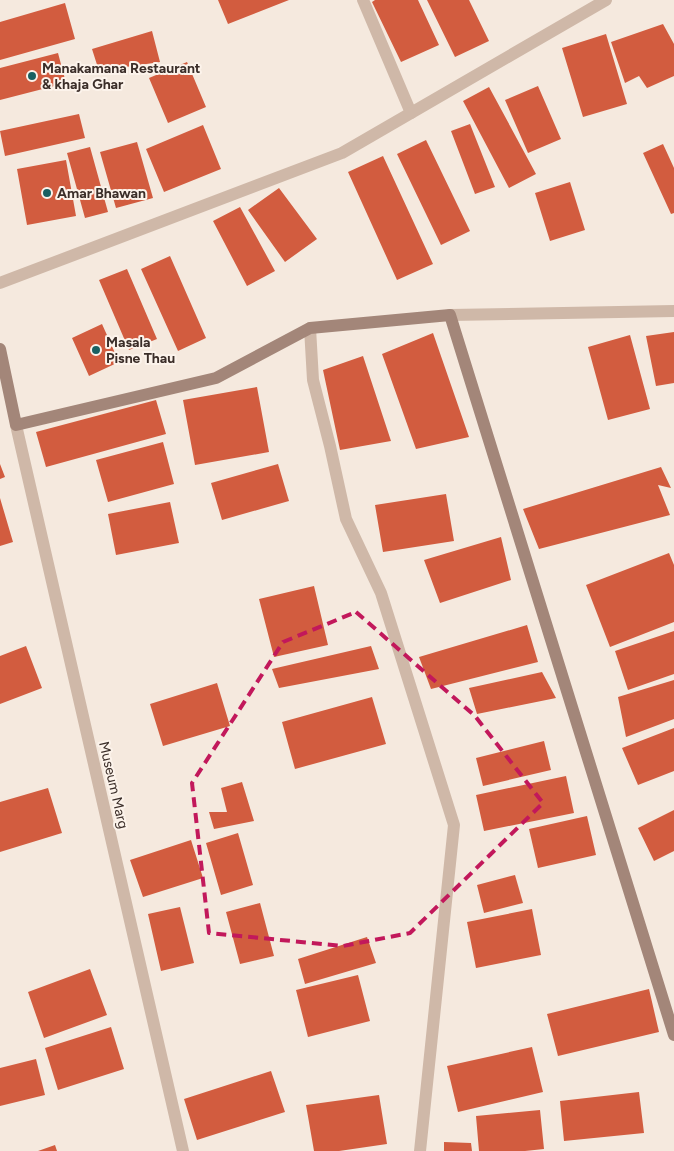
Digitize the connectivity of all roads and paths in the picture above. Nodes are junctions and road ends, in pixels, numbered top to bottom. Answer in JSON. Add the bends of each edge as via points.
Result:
{"nodes":[{"id":1,"x":363,"y":0,"type":"edge"},
{"id":2,"x":606,"y":0,"type":"edge"},
{"id":3,"x":411,"y":113,"type":"junction"},
{"id":4,"x":0,"y":284,"type":"edge"},
{"id":5,"x":674,"y":310,"type":"edge"},
{"id":6,"x":450,"y":315,"type":"junction"},
{"id":7,"x":310,"y":328,"type":"junction"},
{"id":8,"x":0,"y":349,"type":"edge"},
{"id":9,"x":16,"y":425,"type":"junction"},
{"id":10,"x":674,"y":1035,"type":"edge"},
{"id":11,"x":183,"y":1151,"type":"edge"},
{"id":12,"x":420,"y":1151,"type":"edge"}],
"edges":[{"from":1,"to":3,"type":"street"},
{"from":2,"to":3,"type":"street"},
{"from":3,"to":4,"type":"street","via":[[342,153]]},
{"from":5,"to":6,"type":"street"},
{"from":6,"to":7,"type":"main road"},
{"from":6,"to":10,"type":"main road"},
{"from":7,"to":9,"type":"main road","via":[[216,378]]},
{"from":7,"to":12,"type":"street","via":[[314,380],[346,519],[380,594],[454,825]]},
{"from":8,"to":9,"type":"main road"},
{"from":9,"to":11,"type":"street","name":"Museum Marg"}]}
